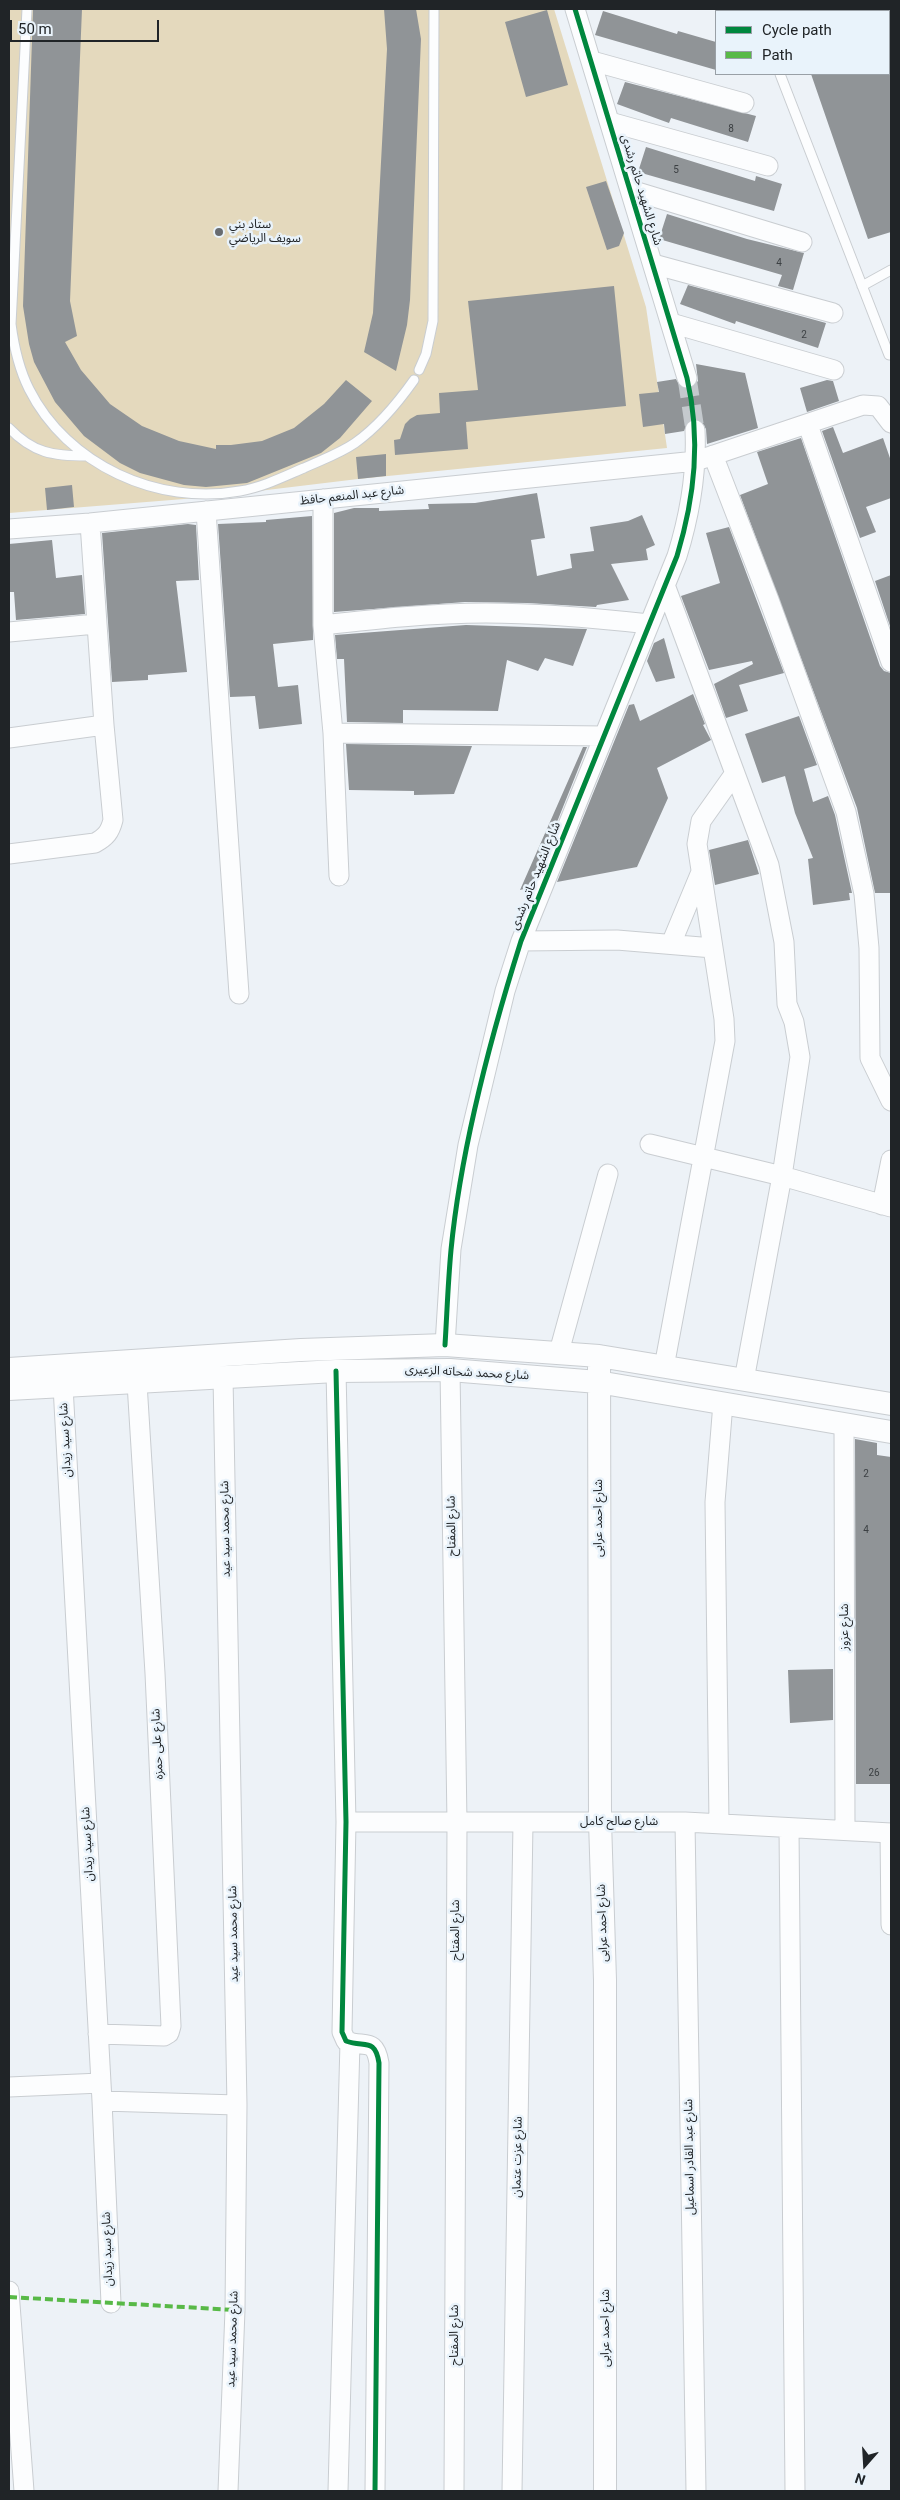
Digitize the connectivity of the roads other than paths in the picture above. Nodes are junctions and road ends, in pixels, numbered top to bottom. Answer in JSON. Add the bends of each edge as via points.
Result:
{"nodes":[{"id":1,"x":26,"y":9,"type":"edge"},
{"id":2,"x":434,"y":9,"type":"edge"},
{"id":3,"x":574,"y":9,"type":"edge"},
{"id":4,"x":592,"y":62,"type":"junction"},
{"id":5,"x":780,"y":75,"type":"edge"},
{"id":6,"x":744,"y":103,"type":"dead end"},
{"id":7,"x":610,"y":122,"type":"junction"},
{"id":8,"x":768,"y":166,"type":"dead end"},
{"id":9,"x":631,"y":190,"type":"junction"},
{"id":10,"x":802,"y":242,"type":"dead end"},
{"id":11,"x":653,"y":264,"type":"junction"},
{"id":12,"x":891,"y":270,"type":"edge"},
{"id":13,"x":862,"y":286,"type":"junction"},
{"id":14,"x":833,"y":313,"type":"dead end"},
{"id":15,"x":671,"y":323,"type":"junction"},
{"id":16,"x":10,"y":325,"type":"edge"},
{"id":17,"x":889,"y":354,"type":"dead end"},
{"id":18,"x":419,"y":370,"type":"dead end"},
{"id":19,"x":834,"y":370,"type":"dead end"},
{"id":20,"x":687,"y":378,"type":"tunnel mouth"},
{"id":21,"x":414,"y":380,"type":"dead end"},
{"id":22,"x":891,"y":423,"type":"edge"},
{"id":23,"x":808,"y":425,"type":"junction"},
{"id":24,"x":9,"y":428,"type":"edge"},
{"id":25,"x":695,"y":430,"type":"tunnel mouth"},
{"id":26,"x":87,"y":456,"type":"junction"},
{"id":27,"x":704,"y":458,"type":"junction"},
{"id":28,"x":323,"y":499,"type":"junction"},
{"id":29,"x":206,"y":511,"type":"junction"},
{"id":30,"x":90,"y":523,"type":"junction"},
{"id":31,"x":9,"y":529,"type":"edge"},
{"id":32,"x":665,"y":585,"type":"junction"},
{"id":33,"x":96,"y":624,"type":"junction"},
{"id":34,"x":649,"y":624,"type":"junction"},
{"id":35,"x":323,"y":625,"type":"junction"},
{"id":36,"x":9,"y":632,"type":"edge"},
{"id":37,"x":891,"y":662,"type":"edge"},
{"id":38,"x":104,"y":725,"type":"junction"},
{"id":39,"x":333,"y":733,"type":"junction"},
{"id":40,"x":604,"y":736,"type":"junction"},
{"id":41,"x":9,"y":738,"type":"edge"},
{"id":42,"x":735,"y":773,"type":"junction"},
{"id":43,"x":9,"y":854,"type":"edge"},
{"id":44,"x":701,"y":872,"type":"junction"},
{"id":45,"x":339,"y":876,"type":"dead end"},
{"id":46,"x":521,"y":941,"type":"junction"},
{"id":47,"x":670,"y":944,"type":"junction"},
{"id":48,"x":713,"y":948,"type":"junction"},
{"id":49,"x":239,"y":994,"type":"dead end"},
{"id":50,"x":891,"y":1101,"type":"edge"},
{"id":51,"x":650,"y":1144,"type":"dead end"},
{"id":52,"x":703,"y":1156,"type":"junction"},
{"id":53,"x":891,"y":1160,"type":"edge"},
{"id":54,"x":608,"y":1174,"type":"dead end"},
{"id":55,"x":782,"y":1176,"type":"junction"},
{"id":56,"x":887,"y":1206,"type":"edge"},
{"id":57,"x":445,"y":1345,"type":"junction"},
{"id":58,"x":347,"y":1347,"type":"junction"},
{"id":59,"x":301,"y":1350,"type":"junction"},
{"id":60,"x":559,"y":1352,"type":"junction"},
{"id":61,"x":599,"y":1356,"type":"junction"},
{"id":62,"x":664,"y":1367,"type":"junction"},
{"id":63,"x":9,"y":1369,"type":"edge"},
{"id":64,"x":450,"y":1370,"type":"junction"},
{"id":65,"x":340,"y":1371,"type":"junction"},
{"id":66,"x":303,"y":1373,"type":"junction"},
{"id":67,"x":222,"y":1377,"type":"junction"},
{"id":68,"x":744,"y":1380,"type":"junction"},
{"id":69,"x":598,"y":1382,"type":"junction"},
{"id":70,"x":137,"y":1383,"type":"junction"},
{"id":71,"x":64,"y":1386,"type":"junction"},
{"id":72,"x":9,"y":1389,"type":"edge"},
{"id":73,"x":723,"y":1403,"type":"junction"},
{"id":74,"x":891,"y":1404,"type":"edge"},
{"id":75,"x":844,"y":1424,"type":"junction"},
{"id":76,"x":891,"y":1432,"type":"edge"},
{"id":77,"x":600,"y":1821,"type":"junction"},
{"id":78,"x":346,"y":1822,"type":"junction"},
{"id":79,"x":457,"y":1822,"type":"junction"},
{"id":80,"x":685,"y":1822,"type":"junction"},
{"id":81,"x":523,"y":1823,"type":"junction"},
{"id":82,"x":719,"y":1823,"type":"junction"},
{"id":83,"x":789,"y":1828,"type":"junction"},
{"id":84,"x":845,"y":1830,"type":"junction"},
{"id":85,"x":890,"y":1833,"type":"edge"},
{"id":86,"x":891,"y":1925,"type":"edge"},
{"id":87,"x":98,"y":2034,"type":"junction"},
{"id":88,"x":350,"y":2042,"type":"junction"},
{"id":89,"x":9,"y":2087,"type":"edge"},
{"id":90,"x":102,"y":2092,"type":"junction"},
{"id":91,"x":237,"y":2105,"type":"junction"},
{"id":92,"x":9,"y":2291,"type":"edge"},
{"id":93,"x":111,"y":2303,"type":"dead end"},
{"id":94,"x":12,"y":2384,"type":"edge"},
{"id":95,"x":24,"y":2491,"type":"edge"},
{"id":96,"x":228,"y":2491,"type":"edge"},
{"id":97,"x":338,"y":2491,"type":"edge"},
{"id":98,"x":375,"y":2491,"type":"edge"},
{"id":99,"x":454,"y":2491,"type":"edge"},
{"id":100,"x":512,"y":2491,"type":"edge"},
{"id":101,"x":605,"y":2491,"type":"edge"},
{"id":102,"x":696,"y":2491,"type":"edge"},
{"id":103,"x":795,"y":2491,"type":"edge"}],
"edges":[{"from":1,"to":16,"type":"lane"},
{"from":2,"to":18,"type":"lane","via":[[433,322]]},
{"from":3,"to":4,"type":"street","name":"شارع الشهيد حاتم رشدى"},
{"from":4,"to":6,"type":"street"},
{"from":4,"to":7,"type":"street","name":"شارع الشهيد حاتم رشدى"},
{"from":5,"to":13,"type":"lane"},
{"from":7,"to":8,"type":"street"},
{"from":7,"to":9,"type":"street","name":"شارع الشهيد حاتم رشدى"},
{"from":9,"to":10,"type":"street"},
{"from":9,"to":11,"type":"street","name":"شارع الشهيد حاتم رشدى"},
{"from":11,"to":14,"type":"street"},
{"from":11,"to":15,"type":"street","name":"شارع الشهيد حاتم رشدى"},
{"from":12,"to":13,"type":"lane"},
{"from":13,"to":17,"type":"lane"},
{"from":15,"to":19,"type":"street"},
{"from":15,"to":20,"type":"street","name":"شارع الشهيد حاتم رشدى"},
{"from":16,"to":26,"type":"lane","via":[[20,368],[33,396],[54,426]]},
{"from":21,"to":26,"type":"lane","via":[[387,414],[354,444],[284,478],[240,491],[217,494],[171,492],[127,479]]},
{"from":22,"to":23,"type":"street","name":"شارع عبد المنعم حافظ","via":[[885,411],[872,404]]},
{"from":23,"to":27,"type":"street","name":"شارع عبد المنعم حافظ"},
{"from":23,"to":37,"type":"street"},
{"from":24,"to":26,"type":"lane","via":[[40,451]]},
{"from":25,"to":27,"type":"street","name":"شارع الشهيد حاتم رشدى"},
{"from":27,"to":28,"type":"street","name":"شارع عبد المنعم حافظ"},
{"from":27,"to":32,"type":"street","name":"شارع الشهيد حاتم رشدى"},
{"from":27,"to":50,"type":"street","via":[[770,600],[846,812],[864,894],[869,948],[870,1058]]},
{"from":28,"to":29,"type":"street","name":"شارع عبد المنعم حافظ"},
{"from":28,"to":35,"type":"street"},
{"from":29,"to":30,"type":"street","name":"شارع عبد المنعم حافظ"},
{"from":29,"to":49,"type":"street"},
{"from":30,"to":31,"type":"street","name":"شارع عبد المنعم حافظ"},
{"from":30,"to":33,"type":"street"},
{"from":32,"to":34,"type":"street","name":"شارع الشهيد حاتم رشدى"},
{"from":32,"to":42,"type":"street"},
{"from":33,"to":36,"type":"street"},
{"from":33,"to":38,"type":"street"},
{"from":34,"to":35,"type":"street","via":[[486,613],[404,616]]},
{"from":34,"to":40,"type":"street","name":"شارع الشهيد حاتم رشدى"},
{"from":35,"to":39,"type":"street"},
{"from":38,"to":41,"type":"street"},
{"from":38,"to":43,"type":"street","via":[[113,820],[111,830],[104,839],[95,843]]},
{"from":39,"to":40,"type":"street"},
{"from":39,"to":45,"type":"street"},
{"from":40,"to":46,"type":"street","name":"شارع الشهيد حاتم رشدى"},
{"from":42,"to":44,"type":"street","via":[[702,821],[697,844]]},
{"from":42,"to":55,"type":"street","via":[[770,865],[784,942],[787,1004],[799,1042],[800,1057]]},
{"from":44,"to":47,"type":"street"},
{"from":44,"to":48,"type":"street"},
{"from":46,"to":47,"type":"street","via":[[617,940]]},
{"from":46,"to":57,"type":"street","name":"شارع الشهيد حاتم رشدى","via":[[491,1042],[468,1145],[451,1249]]},
{"from":47,"to":48,"type":"street"},
{"from":48,"to":52,"type":"street","via":[[725,1041]]},
{"from":51,"to":52,"type":"street"},
{"from":52,"to":55,"type":"street"},
{"from":52,"to":62,"type":"street"},
{"from":53,"to":56,"type":"street"},
{"from":54,"to":60,"type":"street"},
{"from":55,"to":56,"type":"street"},
{"from":55,"to":68,"type":"street"},
{"from":57,"to":58,"type":"street","name":"شارع محمد شحاته الزعيرى"},
{"from":57,"to":60,"type":"street","name":"شارع محمد شحاته الزعيرى"},
{"from":58,"to":59,"type":"street","name":"شارع محمد شحاته الزعيرى"},
{"from":58,"to":65,"type":"street","via":[[337,1359]]},
{"from":59,"to":63,"type":"street","name":"شارع محمد شحاته الزعيرى"},
{"from":59,"to":66,"type":"street","via":[[311,1356],[312,1362]]},
{"from":60,"to":61,"type":"street","name":"شارع محمد شحاته الزعيرى"},
{"from":61,"to":62,"type":"street","name":"شارع محمد شحاته الزعيرى"},
{"from":61,"to":69,"type":"street","name":"شارع احمد عرابى"},
{"from":62,"to":68,"type":"street","name":"شارع محمد شحاته الزعيرى"},
{"from":64,"to":65,"type":"street","name":"شارع محمد شحاته الزعيرى"},
{"from":64,"to":69,"type":"street","name":"شارع محمد شحاته الزعيرى"},
{"from":64,"to":79,"type":"street","name":"شارع المفتاح"},
{"from":65,"to":66,"type":"street","name":"شارع محمد شحاته الزعيرى"},
{"from":65,"to":78,"type":"street"},
{"from":66,"to":67,"type":"street","name":"شارع محمد شحاته الزعيرى"},
{"from":67,"to":70,"type":"street","name":"شارع محمد شحاته الزعيرى"},
{"from":67,"to":91,"type":"street","name":"شارع محمد سيد عيد"},
{"from":68,"to":74,"type":"street","name":"شارع محمد شحاته الزعيرى"},
{"from":69,"to":73,"type":"street","name":"شارع محمد شحاته الزعيرى"},
{"from":69,"to":77,"type":"street","name":"شارع احمد عرابى"},
{"from":70,"to":71,"type":"street","name":"شارع محمد شحاته الزعيرى"},
{"from":70,"to":87,"type":"street","name":"شارع على حمزه","via":[[155,1673],[171,2026],[164,2036]]},
{"from":71,"to":72,"type":"street","name":"شارع محمد شحاته الزعيرى"},
{"from":71,"to":87,"type":"street","name":"شارع سيد زيدان"},
{"from":73,"to":75,"type":"street","name":"شارع محمد شحاته الزعيرى"},
{"from":73,"to":82,"type":"street","via":[[716,1502]]},
{"from":75,"to":76,"type":"street","name":"شارع محمد شحاته الزعيرى"},
{"from":75,"to":84,"type":"street","name":"شارع عزوز"},
{"from":77,"to":80,"type":"street","name":"شارع صالح كامل"},
{"from":77,"to":81,"type":"street","name":"شارع صالح كامل"},
{"from":77,"to":101,"type":"street","name":"شارع احمد عرابى","via":[[605,1980]]},
{"from":78,"to":79,"type":"street","name":"شارع صالح كامل"},
{"from":78,"to":88,"type":"street","via":[[342,2032]]},
{"from":79,"to":81,"type":"street","name":"شارع صالح كامل"},
{"from":79,"to":99,"type":"street","name":"شارع المفتاح"},
{"from":80,"to":82,"type":"street","name":"شارع صالح كامل"},
{"from":80,"to":102,"type":"street","name":"شارع عبد القادر اسماعيل"},
{"from":81,"to":100,"type":"street","name":"شارع عزت عتمان"},
{"from":82,"to":83,"type":"street","name":"شارع صالح كامل"},
{"from":83,"to":84,"type":"street","name":"شارع صالح كامل"},
{"from":83,"to":103,"type":"street"},
{"from":84,"to":85,"type":"street","name":"شارع صالح كامل"},
{"from":85,"to":86,"type":"street"},
{"from":87,"to":90,"type":"street","name":"شارع سيد زيدان"},
{"from":88,"to":97,"type":"street"},
{"from":88,"to":98,"type":"street","via":[[370,2044],[379,2063]]},
{"from":89,"to":90,"type":"street"},
{"from":90,"to":91,"type":"street"},
{"from":90,"to":93,"type":"street","name":"شارع سيد زيدان"},
{"from":91,"to":96,"type":"street","name":"شارع محمد سيد عيد","via":[[235,2310]]},
{"from":92,"to":94,"type":"street"},
{"from":94,"to":95,"type":"street"}]}
